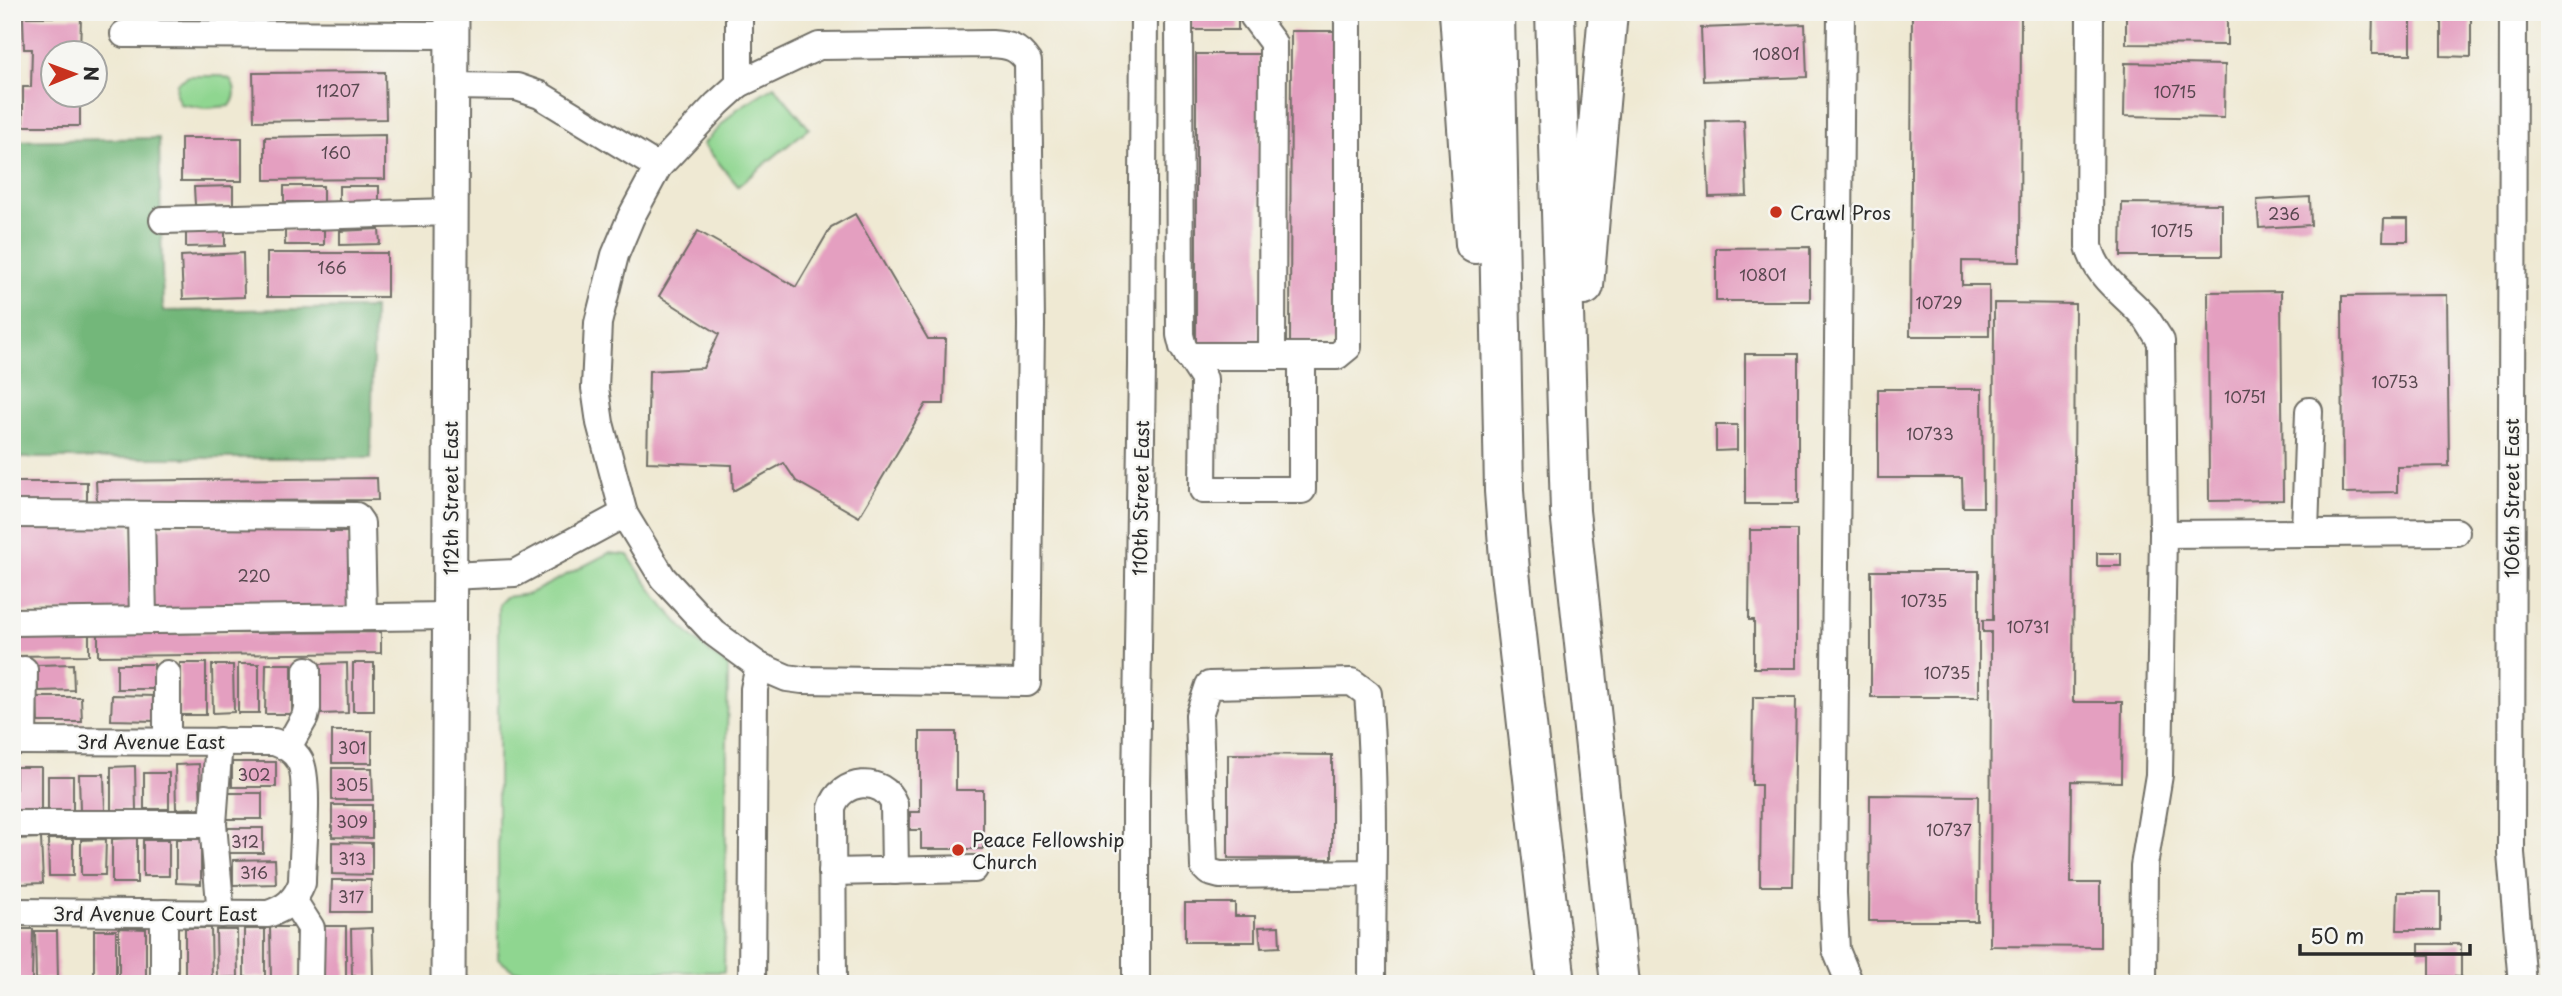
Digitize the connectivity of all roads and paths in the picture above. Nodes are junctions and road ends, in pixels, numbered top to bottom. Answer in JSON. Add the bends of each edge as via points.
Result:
{"nodes":[{"id":1,"x":739,"y":12,"type":"edge"},
{"id":2,"x":1144,"y":12,"type":"edge"},
{"id":3,"x":1179,"y":12,"type":"edge"},
{"id":4,"x":1253,"y":12,"type":"edge"},
{"id":5,"x":1348,"y":12,"type":"edge"},
{"id":6,"x":1459,"y":12,"type":"edge"},
{"id":7,"x":1495,"y":12,"type":"edge"},
{"id":8,"x":1555,"y":12,"type":"edge"},
{"id":9,"x":1608,"y":12,"type":"edge"},
{"id":10,"x":1841,"y":12,"type":"edge"},
{"id":11,"x":2090,"y":12,"type":"edge"},
{"id":12,"x":2513,"y":12,"type":"edge"},
{"id":13,"x":452,"y":23,"type":"edge"},
{"id":14,"x":124,"y":34,"type":"dead end"},
{"id":15,"x":739,"y":84,"type":"junction"},
{"id":16,"x":451,"y":86,"type":"junction"},
{"id":17,"x":658,"y":167,"type":"junction"},
{"id":18,"x":451,"y":212,"type":"junction"},
{"id":19,"x":163,"y":220,"type":"dead end"},
{"id":20,"x":1188,"y":356,"type":"junction"},
{"id":21,"x":1272,"y":356,"type":"junction"},
{"id":22,"x":1302,"y":356,"type":"junction"},
{"id":23,"x":2309,"y":411,"type":"dead end"},
{"id":24,"x":1570,"y":511,"type":"junction"},
{"id":25,"x":12,"y":514,"type":"edge"},
{"id":26,"x":624,"y":514,"type":"junction"},
{"id":27,"x":141,"y":515,"type":"junction"},
{"id":28,"x":2305,"y":532,"type":"junction"},
{"id":29,"x":2456,"y":532,"type":"dead end"},
{"id":30,"x":2163,"y":534,"type":"junction"},
{"id":31,"x":1510,"y":572,"type":"junction"},
{"id":32,"x":449,"y":576,"type":"junction"},
{"id":33,"x":363,"y":616,"type":"junction"},
{"id":34,"x":449,"y":616,"type":"junction"},
{"id":35,"x":143,"y":620,"type":"junction"},
{"id":36,"x":12,"y":622,"type":"edge"},
{"id":37,"x":759,"y":666,"type":"junction"},
{"id":38,"x":24,"y":670,"type":"dead end"},
{"id":39,"x":307,"y":670,"type":"dead end"},
{"id":40,"x":167,"y":674,"type":"dead end"},
{"id":41,"x":18,"y":741,"type":"edge"},
{"id":42,"x":167,"y":741,"type":"junction"},
{"id":43,"x":219,"y":741,"type":"junction"},
{"id":44,"x":288,"y":747,"type":"junction"},
{"id":45,"x":12,"y":824,"type":"edge"},
{"id":46,"x":214,"y":824,"type":"junction"},
{"id":47,"x":974,"y":869,"type":"dead end"},
{"id":48,"x":895,"y":871,"type":"junction"},
{"id":49,"x":832,"y":872,"type":"junction"},
{"id":50,"x":1372,"y":873,"type":"junction"},
{"id":51,"x":293,"y":900,"type":"junction"},
{"id":52,"x":12,"y":912,"type":"edge"},
{"id":53,"x":164,"y":913,"type":"junction"},
{"id":54,"x":221,"y":914,"type":"junction"},
{"id":55,"x":310,"y":977,"type":"dead end"},
{"id":56,"x":164,"y":984,"type":"edge"},
{"id":57,"x":448,"y":984,"type":"edge"},
{"id":58,"x":752,"y":984,"type":"edge"},
{"id":59,"x":833,"y":984,"type":"edge"},
{"id":60,"x":1136,"y":984,"type":"edge"},
{"id":61,"x":1372,"y":984,"type":"edge"},
{"id":62,"x":1556,"y":984,"type":"edge"},
{"id":63,"x":1620,"y":984,"type":"edge"},
{"id":64,"x":1850,"y":984,"type":"edge"},
{"id":65,"x":2140,"y":984,"type":"edge"},
{"id":66,"x":2522,"y":984,"type":"edge"}],
"edges":[{"from":1,"to":15,"type":"street"},
{"from":2,"to":60,"type":"street","name":"110th Street East"},
{"from":3,"to":20,"type":"street","via":[[1180,335]]},
{"from":4,"to":21,"type":"street","via":[[1273,43]]},
{"from":5,"to":22,"type":"street","via":[[1348,347],[1337,356]]},
{"from":6,"to":31,"type":"highway","via":[[1483,356]]},
{"from":7,"to":31,"type":"highway","via":[[1504,491]]},
{"from":8,"to":24,"type":"highway"},
{"from":9,"to":24,"type":"highway","via":[[1580,332]]},
{"from":10,"to":64,"type":"street","via":[[1833,893],[1836,950]]},
{"from":11,"to":30,"type":"street","via":[[2089,246],[2112,287],[2145,317],[2161,341]]},
{"from":12,"to":66,"type":"street","name":"106th Street East","via":[[2511,853]]},
{"from":13,"to":14,"type":"street"},
{"from":13,"to":16,"type":"main road","name":"112th Street East"},
{"from":15,"to":17,"type":"street"},
{"from":15,"to":37,"type":"street","via":[[819,46],[1008,45],[1021,51],[1028,62],[1031,408],[1027,683],[802,680]]},
{"from":16,"to":17,"type":"street","via":[[517,88],[540,95]]},
{"from":16,"to":18,"type":"main road","name":"112th Street East"},
{"from":17,"to":26,"type":"street","via":[[615,255],[595,352],[600,423]]},
{"from":18,"to":19,"type":"street"},
{"from":18,"to":32,"type":"main road","name":"112th Street East"},
{"from":20,"to":21,"type":"street"},
{"from":20,"to":22,"type":"street","via":[[1204,379],[1203,490],[1302,490]]},
{"from":21,"to":22,"type":"street"},
{"from":23,"to":28,"type":"street"},
{"from":24,"to":63,"type":"highway"},
{"from":25,"to":27,"type":"street"},
{"from":26,"to":32,"type":"street","via":[[515,573]]},
{"from":26,"to":37,"type":"street","via":[[663,578],[714,633]]},
{"from":27,"to":33,"type":"street","via":[[356,516],[361,523]]},
{"from":27,"to":35,"type":"street"},
{"from":28,"to":29,"type":"street"},
{"from":28,"to":30,"type":"street"},
{"from":30,"to":65,"type":"street","via":[[2159,775],[2144,866]]},
{"from":31,"to":62,"type":"highway"},
{"from":32,"to":34,"type":"main road","name":"112th Street East"},
{"from":33,"to":34,"type":"street"},
{"from":33,"to":35,"type":"street"},
{"from":34,"to":57,"type":"main road","name":"112th Street East"},
{"from":35,"to":36,"type":"street"},
{"from":37,"to":58,"type":"street","via":[[754,689]]},
{"from":38,"to":41,"type":"street"},
{"from":39,"to":44,"type":"street","via":[[305,717]]},
{"from":40,"to":42,"type":"street"},
{"from":41,"to":42,"type":"street","name":"3rd Avenue East"},
{"from":42,"to":43,"type":"street","name":"3rd Avenue East"},
{"from":43,"to":44,"type":"street","name":"3rd Avenue East","via":[[274,741]]},
{"from":43,"to":46,"type":"street"},
{"from":44,"to":51,"type":"street","via":[[301,763],[304,783],[302,883]]},
{"from":45,"to":46,"type":"street"},
{"from":46,"to":54,"type":"street"},
{"from":47,"to":48,"type":"street"},
{"from":48,"to":49,"type":"street"},
{"from":48,"to":49,"type":"street","via":[[891,795],[874,785],[861,784],[849,787],[832,808]]},
{"from":49,"to":59,"type":"street"},
{"from":50,"to":50,"type":"street","via":[[1373,754],[1368,694],[1352,682],[1209,685],[1199,715],[1203,867],[1220,875]]},
{"from":50,"to":61,"type":"street"},
{"from":51,"to":54,"type":"street","name":"3rd Avenue Court East","via":[[268,914]]},
{"from":51,"to":55,"type":"street","via":[[311,928]]},
{"from":52,"to":53,"type":"street","name":"3rd Avenue Court East"},
{"from":53,"to":54,"type":"street","name":"3rd Avenue Court East"},
{"from":53,"to":56,"type":"street"}]}
